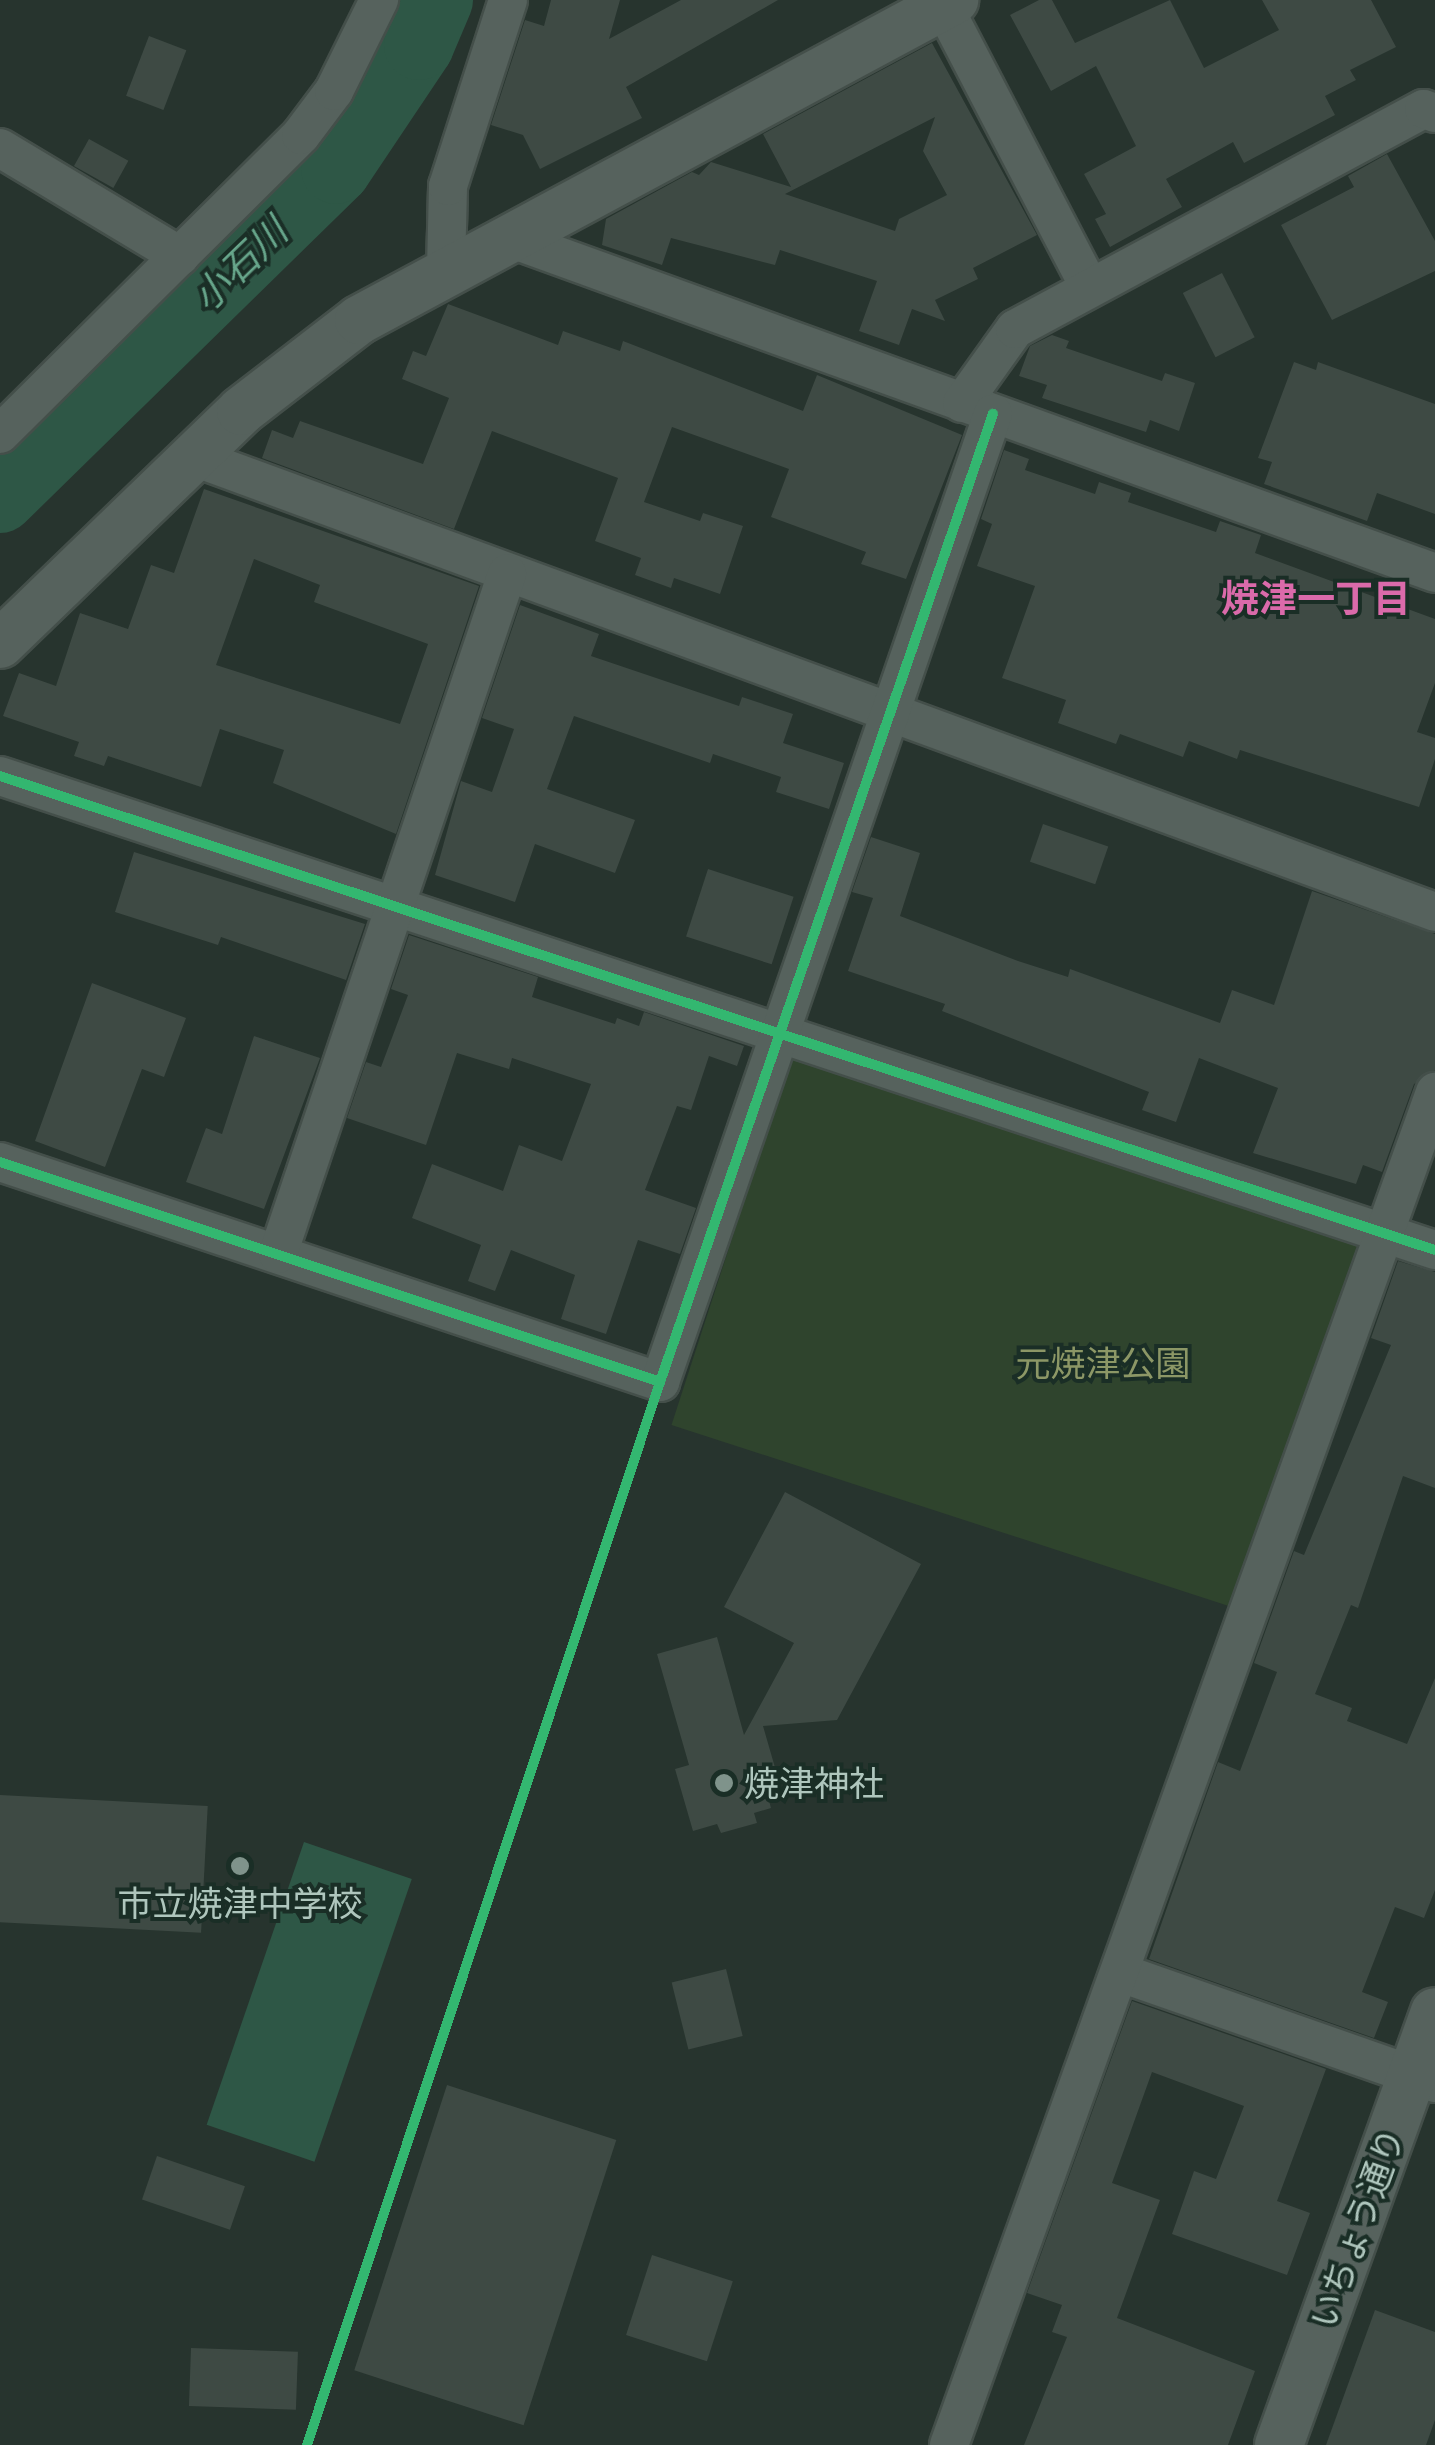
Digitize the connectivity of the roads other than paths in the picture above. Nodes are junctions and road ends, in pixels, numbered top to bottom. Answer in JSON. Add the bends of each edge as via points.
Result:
{"nodes":[{"id":1,"x":379,"y":0,"type":"edge"},
{"id":2,"x":508,"y":0,"type":"edge"},
{"id":3,"x":946,"y":2,"type":"edge"},
{"id":4,"x":1435,"y":114,"type":"edge"},
{"id":5,"x":0,"y":148,"type":"edge"},
{"id":6,"x":506,"y":237,"type":"junction"},
{"id":7,"x":180,"y":256,"type":"junction"},
{"id":8,"x":446,"y":269,"type":"junction"},
{"id":9,"x":1088,"y":284,"type":"junction"},
{"id":10,"x":978,"y":409,"type":"junction"},
{"id":11,"x":0,"y":434,"type":"edge"},
{"id":12,"x":191,"y":456,"type":"junction"},
{"id":13,"x":1435,"y":573,"type":"edge"},
{"id":14,"x":507,"y":574,"type":"junction"},
{"id":15,"x":0,"y":644,"type":"edge"},
{"id":16,"x":892,"y":716,"type":"junction"},
{"id":17,"x":0,"y":776,"type":"edge"},
{"id":18,"x":400,"y":906,"type":"junction"},
{"id":19,"x":1435,"y":912,"type":"edge"},
{"id":20,"x":782,"y":1030,"type":"junction"},
{"id":21,"x":1435,"y":1092,"type":"edge"},
{"id":22,"x":0,"y":1162,"type":"edge"},
{"id":23,"x":1383,"y":1231,"type":"junction"},
{"id":24,"x":1435,"y":1250,"type":"edge"},
{"id":25,"x":278,"y":1254,"type":"junction"},
{"id":26,"x":1121,"y":1973,"type":"junction"},
{"id":27,"x":1435,"y":2012,"type":"edge"},
{"id":28,"x":1423,"y":2081,"type":"edge"},
{"id":29,"x":949,"y":2445,"type":"edge"},
{"id":30,"x":1279,"y":2445,"type":"edge"}],
"edges":[{"from":1,"to":7,"type":"street","via":[[334,91],[301,135]]},
{"from":2,"to":8,"type":"street","via":[[448,186]]},
{"from":3,"to":6,"type":"street"},
{"from":3,"to":9,"type":"street"},
{"from":4,"to":9,"type":"street","via":[[1424,110]]},
{"from":5,"to":7,"type":"street"},
{"from":6,"to":8,"type":"street"},
{"from":6,"to":10,"type":"street"},
{"from":7,"to":11,"type":"street"},
{"from":8,"to":12,"type":"street","via":[[359,320]]},
{"from":9,"to":10,"type":"street","via":[[1014,329]]},
{"from":10,"to":13,"type":"street"},
{"from":10,"to":16,"type":"street"},
{"from":12,"to":14,"type":"street"},
{"from":12,"to":15,"type":"street"},
{"from":14,"to":16,"type":"street"},
{"from":14,"to":18,"type":"street"},
{"from":16,"to":19,"type":"street"},
{"from":16,"to":20,"type":"street"},
{"from":17,"to":18,"type":"street"},
{"from":18,"to":20,"type":"street"},
{"from":18,"to":25,"type":"street"},
{"from":20,"to":23,"type":"street"},
{"from":20,"to":25,"type":"street","via":[[660,1382]]},
{"from":21,"to":23,"type":"street"},
{"from":22,"to":25,"type":"street"},
{"from":23,"to":24,"type":"street"},
{"from":23,"to":26,"type":"street"},
{"from":26,"to":28,"type":"street"},
{"from":26,"to":29,"type":"street"},
{"from":27,"to":28,"type":"street","name":"いちょう通り"},
{"from":28,"to":30,"type":"street","name":"いちょう通り"}]}
